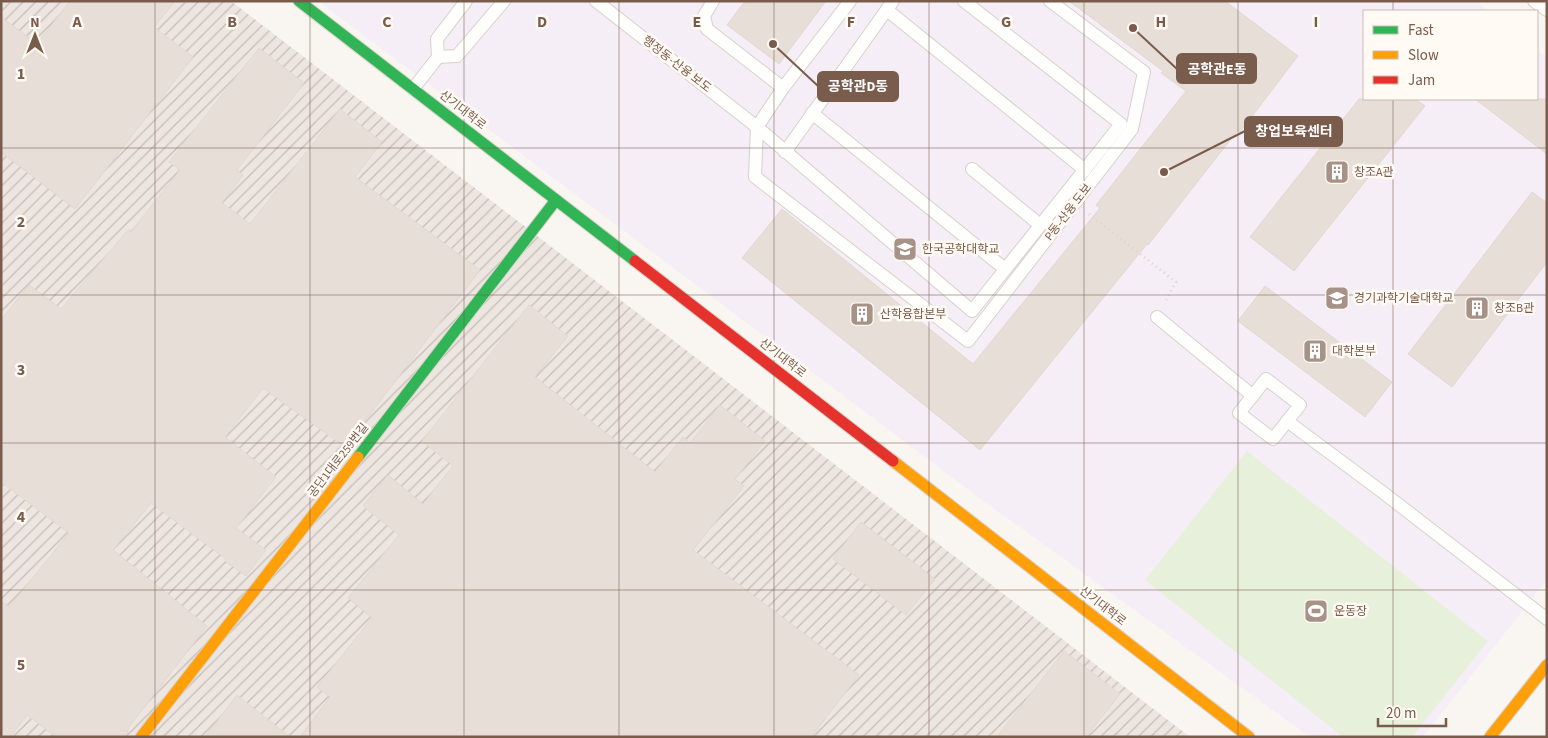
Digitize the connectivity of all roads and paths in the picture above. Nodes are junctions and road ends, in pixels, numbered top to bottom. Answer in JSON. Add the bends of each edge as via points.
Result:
{"nodes":[{"id":1,"x":299,"y":1,"type":"edge"},
{"id":2,"x":466,"y":1,"type":"edge"},
{"id":3,"x":504,"y":1,"type":"edge"},
{"id":4,"x":596,"y":1,"type":"edge"},
{"id":5,"x":713,"y":1,"type":"edge"},
{"id":6,"x":850,"y":1,"type":"edge"},
{"id":7,"x":964,"y":1,"type":"edge"},
{"id":8,"x":1050,"y":1,"type":"edge"},
{"id":9,"x":1534,"y":1,"type":"edge"},
{"id":10,"x":890,"y":6,"type":"edge"},
{"id":11,"x":1547,"y":10,"type":"edge"},
{"id":12,"x":438,"y":57,"type":"junction"},
{"id":13,"x":783,"y":88,"type":"junction"},
{"id":14,"x":413,"y":89,"type":"junction"},
{"id":15,"x":812,"y":113,"type":"junction"},
{"id":16,"x":757,"y":127,"type":"junction"},
{"id":17,"x":785,"y":152,"type":"junction"},
{"id":18,"x":972,"y":169,"type":"dead end"},
{"id":19,"x":1085,"y":170,"type":"junction"},
{"id":20,"x":1064,"y":195,"type":"junction"},
{"id":21,"x":556,"y":200,"type":"junction"},
{"id":22,"x":1040,"y":225,"type":"junction"},
{"id":23,"x":1005,"y":269,"type":"junction"},
{"id":24,"x":1156,"y":317,"type":"joint"},
{"id":25,"x":1253,"y":396,"type":"junction"},
{"id":26,"x":1287,"y":421,"type":"junction"},
{"id":27,"x":1547,"y":619,"type":"edge"},
{"id":28,"x":1547,"y":664,"type":"edge"},
{"id":29,"x":141,"y":737,"type":"edge"},
{"id":30,"x":1250,"y":737,"type":"edge"},
{"id":31,"x":1490,"y":737,"type":"edge"}],
"edges":[{"from":1,"to":14,"type":"street","name":"산기대학로"},
{"from":2,"to":12,"type":"lane","via":[[437,39]]},
{"from":3,"to":12,"type":"lane","via":[[457,56]]},
{"from":4,"to":16,"type":"lane","name":"행정동-산융 보도"},
{"from":5,"to":13,"type":"lane","via":[[704,16],[707,29]]},
{"from":6,"to":13,"type":"lane"},
{"from":7,"to":19,"type":"lane","via":[[1121,124]]},
{"from":8,"to":16,"type":"lane","name":"P동-산융 도보","via":[[1144,72],[1132,129],[968,341],[755,177]]},
{"from":9,"to":11,"type":"lane"},
{"from":10,"to":15,"type":"lane"},
{"from":10,"to":19,"type":"lane"},
{"from":12,"to":14,"type":"lane"},
{"from":13,"to":16,"type":"lane"},
{"from":14,"to":21,"type":"street","name":"산기대학로"},
{"from":15,"to":17,"type":"lane"},
{"from":15,"to":23,"type":"lane"},
{"from":16,"to":17,"type":"lane","name":"행정동-산융 보도"},
{"from":17,"to":23,"type":"lane","name":"행정동-산융 보도","via":[[972,311]]},
{"from":18,"to":22,"type":"lane"},
{"from":19,"to":20,"type":"lane"},
{"from":20,"to":22,"type":"lane"},
{"from":20,"to":24,"type":"path","via":[[1176,282]]},
{"from":21,"to":29,"type":"street","name":"공단1대로259번길"},
{"from":21,"to":30,"type":"street","name":"산기대학로"},
{"from":22,"to":23,"type":"lane"},
{"from":24,"to":25,"type":"lane"},
{"from":25,"to":26,"type":"lane","via":[[1266,379],[1300,405]]},
{"from":25,"to":26,"type":"lane","via":[[1239,413],[1273,439]]},
{"from":26,"to":27,"type":"lane"},
{"from":28,"to":31,"type":"street"}]}
